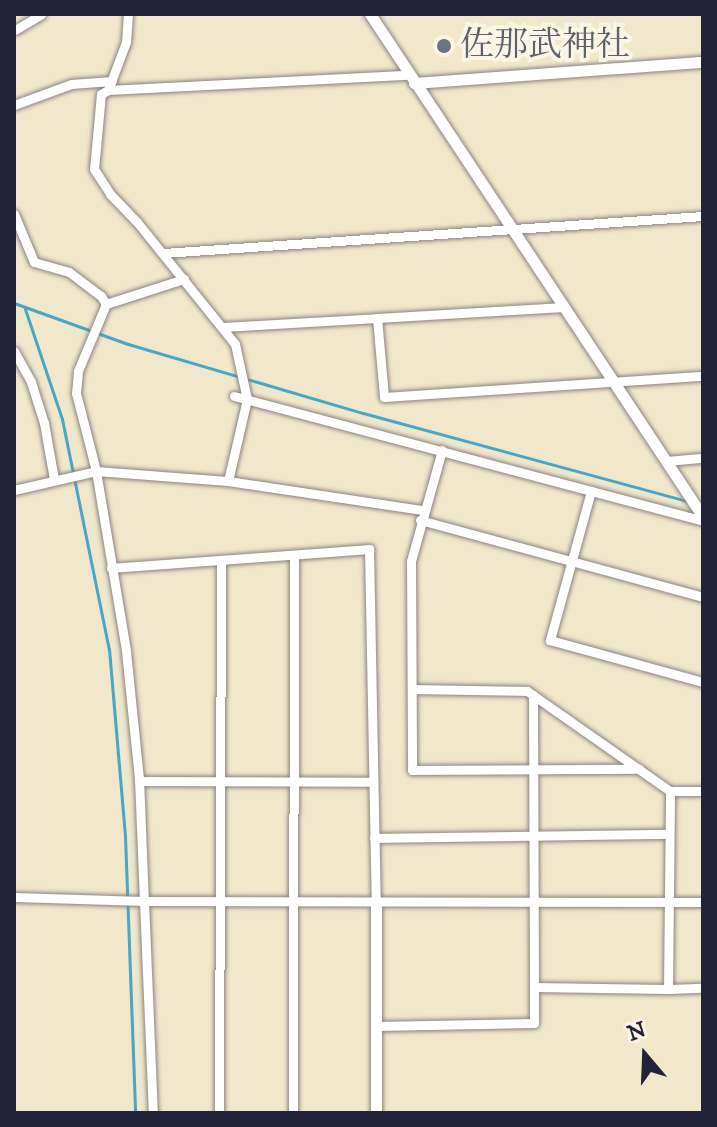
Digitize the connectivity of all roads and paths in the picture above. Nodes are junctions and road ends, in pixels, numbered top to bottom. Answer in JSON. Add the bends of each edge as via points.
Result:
{"nodes":[{"id":1,"x":42,"y":14,"type":"edge"},
{"id":2,"x":128,"y":14,"type":"edge"},
{"id":3,"x":370,"y":14,"type":"edge"},
{"id":4,"x":15,"y":30,"type":"edge"},
{"id":5,"x":703,"y":62,"type":"edge"},
{"id":6,"x":411,"y":79,"type":"junction"},
{"id":7,"x":110,"y":85,"type":"junction"},
{"id":8,"x":14,"y":105,"type":"edge"},
{"id":9,"x":14,"y":214,"type":"edge"},
{"id":10,"x":703,"y":216,"type":"edge"},
{"id":11,"x":511,"y":228,"type":"junction"},
{"id":12,"x":163,"y":253,"type":"junction"},
{"id":13,"x":184,"y":279,"type":"junction"},
{"id":14,"x":104,"y":307,"type":"junction"},
{"id":15,"x":563,"y":307,"type":"junction"},
{"id":16,"x":377,"y":318,"type":"junction"},
{"id":17,"x":223,"y":327,"type":"junction"},
{"id":18,"x":14,"y":351,"type":"edge"},
{"id":19,"x":703,"y":376,"type":"edge"},
{"id":20,"x":614,"y":383,"type":"junction"},
{"id":21,"x":234,"y":396,"type":"dead end"},
{"id":22,"x":246,"y":397,"type":"junction"},
{"id":23,"x":442,"y":450,"type":"junction"},
{"id":24,"x":703,"y":458,"type":"edge"},
{"id":25,"x":666,"y":461,"type":"junction"},
{"id":26,"x":93,"y":472,"type":"junction"},
{"id":27,"x":58,"y":478,"type":"junction"},
{"id":28,"x":228,"y":481,"type":"junction"},
{"id":29,"x":14,"y":490,"type":"edge"},
{"id":30,"x":591,"y":491,"type":"junction"},
{"id":31,"x":422,"y":515,"type":"junction"},
{"id":32,"x":703,"y":519,"type":"edge"},
{"id":33,"x":294,"y":555,"type":"junction"},
{"id":34,"x":221,"y":560,"type":"junction"},
{"id":35,"x":570,"y":562,"type":"junction"},
{"id":36,"x":111,"y":568,"type":"junction"},
{"id":37,"x":703,"y":597,"type":"edge"},
{"id":38,"x":703,"y":682,"type":"edge"},
{"id":39,"x":413,"y":689,"type":"junction"},
{"id":40,"x":533,"y":695,"type":"junction"},
{"id":41,"x":532,"y":769,"type":"junction"},
{"id":42,"x":639,"y":769,"type":"junction"},
{"id":43,"x":139,"y":781,"type":"junction"},
{"id":44,"x":223,"y":781,"type":"junction"},
{"id":45,"x":294,"y":782,"type":"junction"},
{"id":46,"x":372,"y":782,"type":"junction"},
{"id":47,"x":670,"y":791,"type":"junction"},
{"id":48,"x":703,"y":791,"type":"edge"},
{"id":49,"x":669,"y":834,"type":"junction"},
{"id":50,"x":532,"y":836,"type":"junction"},
{"id":51,"x":374,"y":838,"type":"junction"},
{"id":52,"x":14,"y":897,"type":"edge"},
{"id":53,"x":141,"y":901,"type":"junction"},
{"id":54,"x":222,"y":901,"type":"junction"},
{"id":55,"x":294,"y":901,"type":"junction"},
{"id":56,"x":376,"y":901,"type":"junction"},
{"id":57,"x":668,"y":902,"type":"junction"},
{"id":58,"x":703,"y":902,"type":"edge"},
{"id":59,"x":533,"y":903,"type":"junction"},
{"id":60,"x":534,"y":987,"type":"junction"},
{"id":61,"x":703,"y":988,"type":"edge"},
{"id":62,"x":668,"y":989,"type":"junction"},
{"id":63,"x":376,"y":1026,"type":"junction"},
{"id":64,"x":153,"y":1113,"type":"edge"},
{"id":65,"x":219,"y":1113,"type":"edge"},
{"id":66,"x":293,"y":1113,"type":"edge"},
{"id":67,"x":376,"y":1113,"type":"edge"}],
"edges":[{"from":1,"to":4,"type":"street"},
{"from":2,"to":7,"type":"street","via":[[126,42]]},
{"from":3,"to":6,"type":"street"},
{"from":5,"to":6,"type":"street"},
{"from":6,"to":7,"type":"street"},
{"from":6,"to":11,"type":"street"},
{"from":7,"to":8,"type":"street","via":[[71,84]]},
{"from":7,"to":12,"type":"street","via":[[101,94],[94,169]]},
{"from":9,"to":14,"type":"street","via":[[34,262],[69,272],[101,296]]},
{"from":10,"to":11,"type":"street"},
{"from":11,"to":12,"type":"street"},
{"from":11,"to":15,"type":"street"},
{"from":12,"to":13,"type":"street"},
{"from":13,"to":14,"type":"street"},
{"from":13,"to":17,"type":"street"},
{"from":14,"to":26,"type":"street","via":[[84,354],[76,393]]},
{"from":15,"to":16,"type":"street"},
{"from":15,"to":20,"type":"street"},
{"from":16,"to":17,"type":"street"},
{"from":16,"to":20,"type":"street","via":[[384,397]]},
{"from":17,"to":22,"type":"street","via":[[235,344]]},
{"from":18,"to":27,"type":"street","via":[[31,382]]},
{"from":19,"to":20,"type":"street"},
{"from":20,"to":25,"type":"street"},
{"from":21,"to":22,"type":"street"},
{"from":22,"to":23,"type":"street"},
{"from":22,"to":28,"type":"street"},
{"from":23,"to":30,"type":"street"},
{"from":23,"to":31,"type":"street"},
{"from":24,"to":25,"type":"street"},
{"from":25,"to":32,"type":"street"},
{"from":26,"to":27,"type":"street"},
{"from":26,"to":28,"type":"street"},
{"from":26,"to":36,"type":"street"},
{"from":27,"to":29,"type":"street"},
{"from":28,"to":31,"type":"street"},
{"from":30,"to":32,"type":"street"},
{"from":30,"to":35,"type":"street"},
{"from":31,"to":35,"type":"street"},
{"from":31,"to":39,"type":"street","via":[[411,561]]},
{"from":33,"to":34,"type":"street"},
{"from":33,"to":45,"type":"street"},
{"from":33,"to":46,"type":"street","via":[[369,549]]},
{"from":34,"to":36,"type":"street"},
{"from":34,"to":44,"type":"street"},
{"from":35,"to":37,"type":"street"},
{"from":35,"to":38,"type":"street","via":[[550,640]]},
{"from":36,"to":43,"type":"street","via":[[126,651]]},
{"from":39,"to":40,"type":"street"},
{"from":39,"to":41,"type":"street","via":[[412,770]]},
{"from":40,"to":41,"type":"street"},
{"from":40,"to":42,"type":"street"},
{"from":41,"to":42,"type":"street"},
{"from":41,"to":50,"type":"street"},
{"from":42,"to":47,"type":"street"},
{"from":43,"to":44,"type":"street"},
{"from":43,"to":53,"type":"street"},
{"from":44,"to":45,"type":"street"},
{"from":44,"to":54,"type":"street"},
{"from":45,"to":46,"type":"street"},
{"from":45,"to":55,"type":"street"},
{"from":46,"to":51,"type":"street"},
{"from":47,"to":48,"type":"street"},
{"from":47,"to":49,"type":"street"},
{"from":49,"to":50,"type":"street"},
{"from":49,"to":57,"type":"street"},
{"from":50,"to":51,"type":"street"},
{"from":50,"to":59,"type":"street"},
{"from":51,"to":56,"type":"street"},
{"from":52,"to":53,"type":"street"},
{"from":53,"to":54,"type":"street"},
{"from":53,"to":64,"type":"street"},
{"from":54,"to":55,"type":"street"},
{"from":54,"to":65,"type":"street"},
{"from":55,"to":56,"type":"street"},
{"from":55,"to":66,"type":"street"},
{"from":56,"to":59,"type":"street"},
{"from":56,"to":63,"type":"street"},
{"from":57,"to":58,"type":"street"},
{"from":57,"to":59,"type":"street"},
{"from":57,"to":62,"type":"street"},
{"from":59,"to":60,"type":"street"},
{"from":60,"to":62,"type":"street"},
{"from":60,"to":63,"type":"street","via":[[534,1023]]},
{"from":61,"to":62,"type":"street"},
{"from":63,"to":67,"type":"street"}]}
